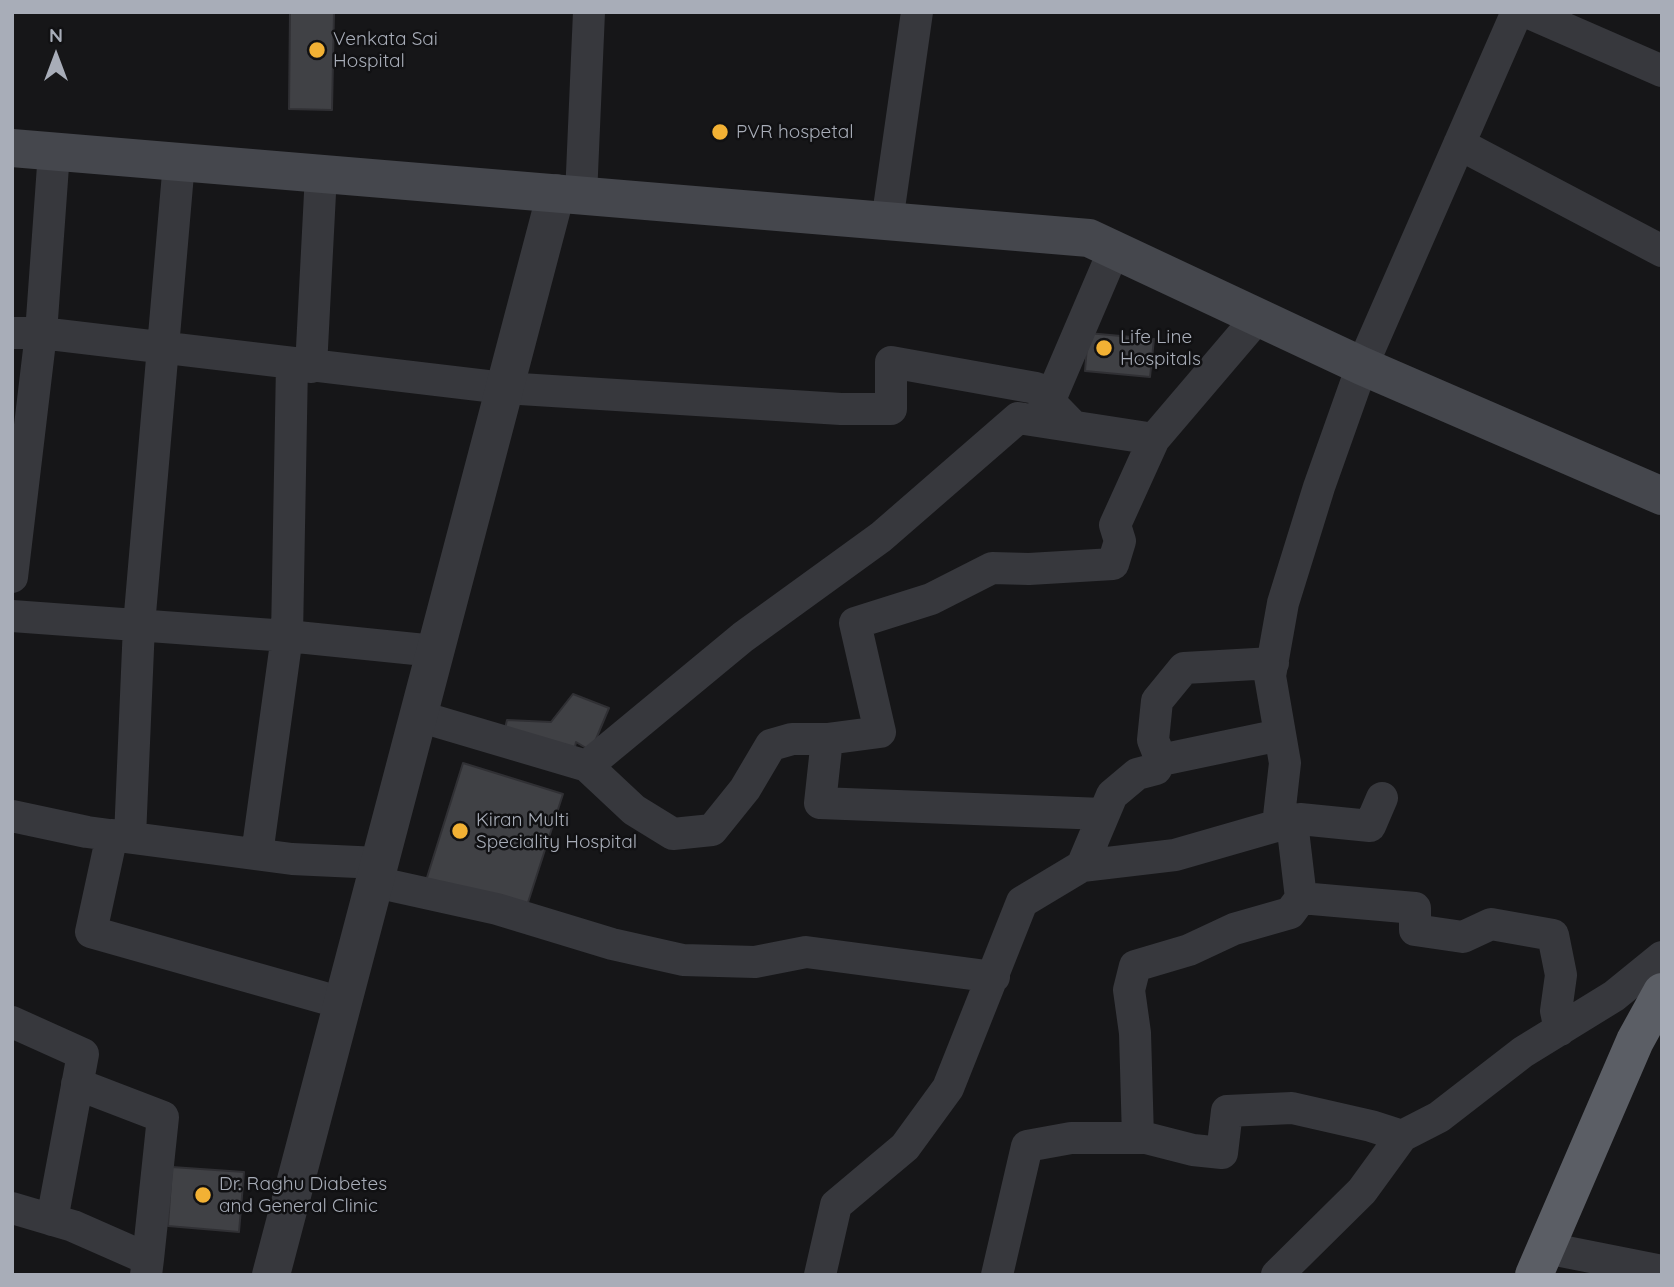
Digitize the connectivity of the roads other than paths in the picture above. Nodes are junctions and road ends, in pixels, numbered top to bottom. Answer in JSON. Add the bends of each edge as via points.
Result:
{"nodes":[{"id":1,"x":589,"y":12,"type":"edge"},
{"id":2,"x":917,"y":12,"type":"edge"},
{"id":3,"x":1517,"y":12,"type":"edge"},
{"id":4,"x":1527,"y":12,"type":"edge"},
{"id":5,"x":1662,"y":71,"type":"edge"},
{"id":6,"x":1460,"y":144,"type":"junction"},
{"id":7,"x":12,"y":148,"type":"edge"},
{"id":8,"x":54,"y":152,"type":"junction"},
{"id":9,"x":179,"y":162,"type":"junction"},
{"id":10,"x":321,"y":174,"type":"junction"},
{"id":11,"x":568,"y":194,"type":"junction"},
{"id":12,"x":887,"y":222,"type":"junction"},
{"id":13,"x":1114,"y":250,"type":"junction"},
{"id":14,"x":1662,"y":251,"type":"edge"},
{"id":15,"x":1258,"y":317,"type":"junction"},
{"id":16,"x":27,"y":333,"type":"edge"},
{"id":17,"x":165,"y":349,"type":"junction"},
{"id":18,"x":301,"y":365,"type":"junction"},
{"id":19,"x":1362,"y":366,"type":"junction"},
{"id":20,"x":504,"y":388,"type":"junction"},
{"id":21,"x":1049,"y":402,"type":"junction"},
{"id":22,"x":1073,"y":426,"type":"junction"},
{"id":23,"x":1154,"y":439,"type":"junction"},
{"id":24,"x":1662,"y":496,"type":"edge"},
{"id":25,"x":12,"y":577,"type":"edge"},
{"id":26,"x":12,"y":616,"type":"edge"},
{"id":27,"x":139,"y":625,"type":"junction"},
{"id":28,"x":287,"y":636,"type":"junction"},
{"id":29,"x":435,"y":651,"type":"junction"},
{"id":30,"x":1273,"y":663,"type":"junction"},
{"id":31,"x":418,"y":716,"type":"junction"},
{"id":32,"x":1280,"y":735,"type":"junction"},
{"id":33,"x":827,"y":739,"type":"junction"},
{"id":34,"x":1161,"y":760,"type":"junction"},
{"id":35,"x":587,"y":766,"type":"junction"},
{"id":36,"x":1382,"y":798,"type":"dead end"},
{"id":37,"x":1103,"y":814,"type":"junction"},
{"id":38,"x":12,"y":816,"type":"edge"},
{"id":39,"x":1285,"y":823,"type":"junction"},
{"id":40,"x":121,"y":836,"type":"junction"},
{"id":41,"x":257,"y":854,"type":"junction"},
{"id":42,"x":1083,"y":866,"type":"junction"},
{"id":43,"x":377,"y":872,"type":"junction"},
{"id":44,"x":1301,"y":898,"type":"junction"},
{"id":45,"x":1662,"y":957,"type":"edge"},
{"id":46,"x":994,"y":976,"type":"junction"},
{"id":47,"x":1662,"y":992,"type":"edge"},
{"id":48,"x":342,"y":1003,"type":"junction"},
{"id":49,"x":12,"y":1022,"type":"edge"},
{"id":50,"x":1560,"y":1030,"type":"junction"},
{"id":51,"x":77,"y":1084,"type":"junction"},
{"id":52,"x":1402,"y":1136,"type":"junction"},
{"id":53,"x":1138,"y":1138,"type":"junction"},
{"id":54,"x":12,"y":1208,"type":"edge"},
{"id":55,"x":52,"y":1220,"type":"junction"},
{"id":56,"x":1540,"y":1261,"type":"edge"},
{"id":57,"x":147,"y":1267,"type":"edge"},
{"id":58,"x":1662,"y":1271,"type":"edge"},
{"id":59,"x":271,"y":1275,"type":"edge"},
{"id":60,"x":820,"y":1275,"type":"edge"},
{"id":61,"x":997,"y":1275,"type":"edge"},
{"id":62,"x":1277,"y":1275,"type":"edge"}],
"edges":[{"from":1,"to":11,"type":"street"},
{"from":2,"to":12,"type":"street"},
{"from":3,"to":6,"type":"street"},
{"from":4,"to":5,"type":"street"},
{"from":6,"to":14,"type":"street"},
{"from":6,"to":19,"type":"street"},
{"from":7,"to":8,"type":"main road"},
{"from":8,"to":9,"type":"main road"},
{"from":8,"to":16,"type":"street"},
{"from":9,"to":10,"type":"main road"},
{"from":9,"to":17,"type":"street"},
{"from":10,"to":11,"type":"main road"},
{"from":10,"to":18,"type":"street"},
{"from":11,"to":12,"type":"main road"},
{"from":11,"to":20,"type":"street"},
{"from":12,"to":13,"type":"main road","via":[[1089,238]]},
{"from":13,"to":15,"type":"main road"},
{"from":13,"to":21,"type":"street"},
{"from":15,"to":19,"type":"main road"},
{"from":15,"to":23,"type":"street"},
{"from":16,"to":17,"type":"street"},
{"from":16,"to":25,"type":"street"},
{"from":17,"to":18,"type":"street"},
{"from":17,"to":27,"type":"street"},
{"from":18,"to":20,"type":"street"},
{"from":18,"to":28,"type":"street"},
{"from":19,"to":24,"type":"main road"},
{"from":19,"to":30,"type":"street","via":[[1283,603]]},
{"from":20,"to":21,"type":"street","via":[[891,408],[891,362],[1036,388]]},
{"from":20,"to":29,"type":"street"},
{"from":21,"to":22,"type":"street"},
{"from":22,"to":23,"type":"street"},
{"from":22,"to":35,"type":"street","via":[[1018,418],[881,537],[743,637]]},
{"from":23,"to":33,"type":"street","via":[[1115,524],[1120,541],[1113,564],[992,568],[931,599],[855,623],[880,732]]},
{"from":26,"to":27,"type":"street"},
{"from":27,"to":28,"type":"street"},
{"from":27,"to":40,"type":"street"},
{"from":28,"to":29,"type":"street"},
{"from":28,"to":41,"type":"street"},
{"from":29,"to":31,"type":"street"},
{"from":30,"to":32,"type":"street","via":[[1270,676]]},
{"from":30,"to":34,"type":"street","via":[[1184,668],[1157,701],[1153,740]]},
{"from":31,"to":35,"type":"street"},
{"from":31,"to":43,"type":"street"},
{"from":32,"to":34,"type":"street"},
{"from":32,"to":39,"type":"street"},
{"from":33,"to":35,"type":"street","via":[[792,739],[771,745],[745,789],[712,830],[673,834],[634,810]]},
{"from":33,"to":37,"type":"street","via":[[820,803]]},
{"from":34,"to":37,"type":"street","via":[[1156,769],[1137,774],[1112,795]]},
{"from":36,"to":39,"type":"street","via":[[1370,826],[1300,819]]},
{"from":37,"to":42,"type":"street"},
{"from":38,"to":40,"type":"street"},
{"from":39,"to":42,"type":"street","via":[[1175,855]]},
{"from":39,"to":44,"type":"street"},
{"from":40,"to":41,"type":"street"},
{"from":40,"to":48,"type":"street","via":[[91,932]]},
{"from":41,"to":43,"type":"street"},
{"from":42,"to":46,"type":"street","via":[[1022,902]]},
{"from":43,"to":46,"type":"street","via":[[612,944],[683,960],[755,962],[806,952]]},
{"from":43,"to":48,"type":"street"},
{"from":44,"to":50,"type":"street","via":[[1415,908],[1415,930],[1439,934],[1463,937],[1491,925],[1553,935],[1561,975],[1556,1011]]},
{"from":44,"to":53,"type":"street","via":[[1290,913],[1135,966],[1129,990]]},
{"from":45,"to":50,"type":"street","via":[[1615,996]]},
{"from":46,"to":60,"type":"street","via":[[948,1088],[905,1147],[836,1205]]},
{"from":47,"to":56,"type":"highway","via":[[1635,1041]]},
{"from":48,"to":59,"type":"street"},
{"from":49,"to":51,"type":"street","via":[[83,1054]]},
{"from":50,"to":52,"type":"street","via":[[1523,1052],[1439,1117]]},
{"from":51,"to":55,"type":"street"},
{"from":51,"to":57,"type":"street","via":[[163,1117]]},
{"from":52,"to":53,"type":"street","via":[[1292,1108],[1227,1111],[1222,1153]]},
{"from":52,"to":62,"type":"street","via":[[1362,1191]]},
{"from":53,"to":61,"type":"street","via":[[1071,1138],[1027,1146]]},
{"from":54,"to":55,"type":"street"},
{"from":55,"to":57,"type":"street"},
{"from":56,"to":58,"type":"street"}]}
